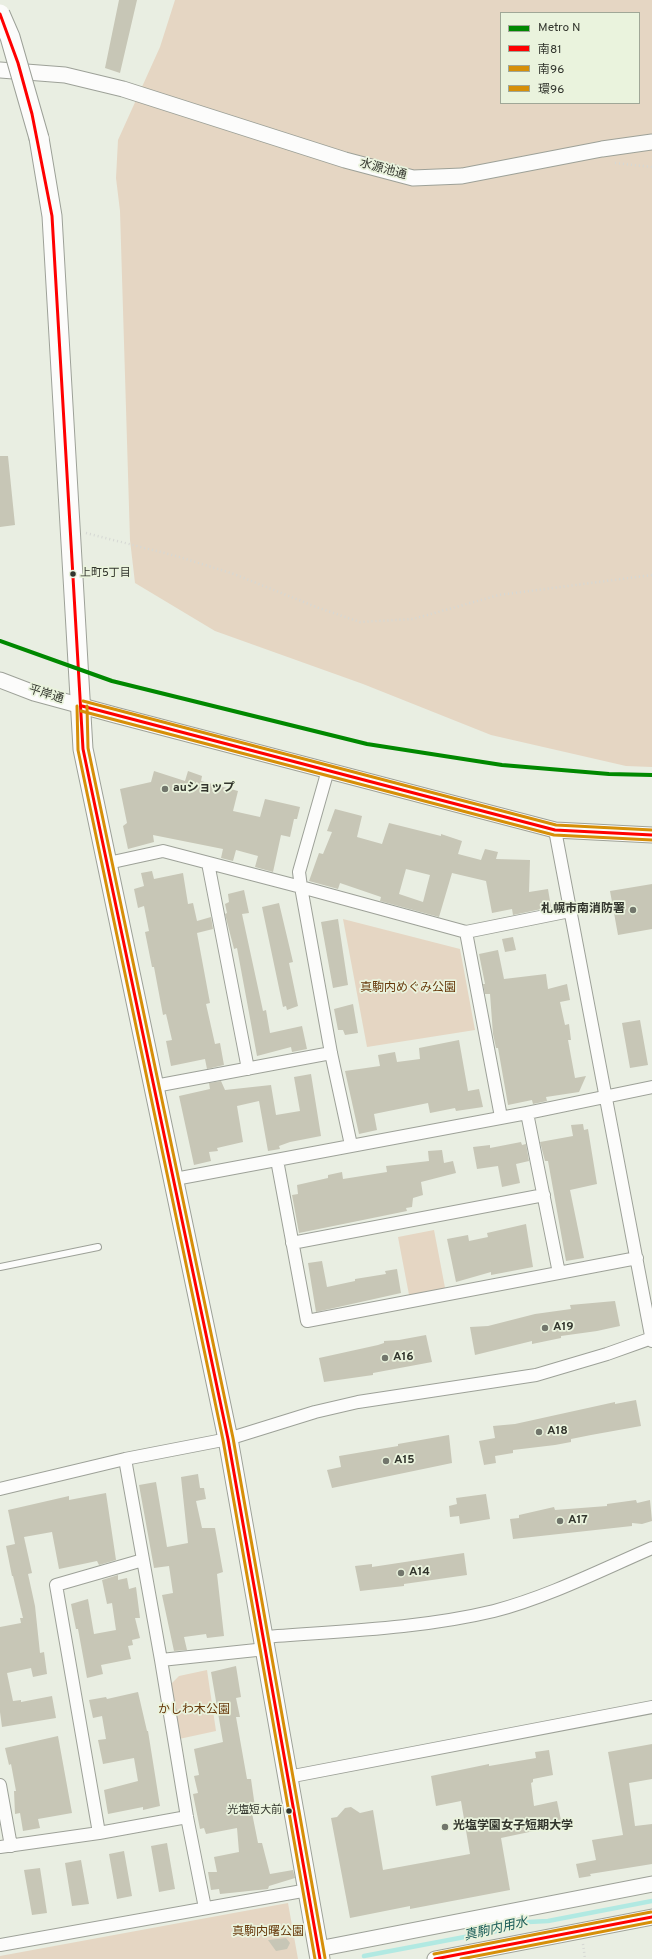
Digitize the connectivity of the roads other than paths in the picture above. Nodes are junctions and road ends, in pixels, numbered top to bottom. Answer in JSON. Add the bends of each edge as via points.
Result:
{"nodes":[{"id":1,"x":0,"y":14,"type":"edge"},
{"id":2,"x":0,"y":70,"type":"edge"},
{"id":3,"x":652,"y":142,"type":"edge"},
{"id":4,"x":0,"y":680,"type":"edge"},
{"id":5,"x":82,"y":706,"type":"junction"},
{"id":6,"x":328,"y":770,"type":"junction"},
{"id":7,"x":555,"y":830,"type":"junction"},
{"id":8,"x":652,"y":835,"type":"edge"},
{"id":9,"x":108,"y":862,"type":"junction"},
{"id":10,"x":208,"y":862,"type":"junction"},
{"id":11,"x":300,"y":887,"type":"junction"},
{"id":12,"x":570,"y":911,"type":"junction"},
{"id":13,"x":466,"y":932,"type":"junction"},
{"id":14,"x":331,"y":1054,"type":"junction"},
{"id":15,"x":248,"y":1069,"type":"junction"},
{"id":16,"x":155,"y":1086,"type":"junction"},
{"id":17,"x":652,"y":1087,"type":"edge"},
{"id":18,"x":606,"y":1096,"type":"junction"},
{"id":19,"x":527,"y":1113,"type":"junction"},
{"id":20,"x":501,"y":1117,"type":"junction"},
{"id":21,"x":351,"y":1145,"type":"junction"},
{"id":22,"x":277,"y":1160,"type":"junction"},
{"id":23,"x":175,"y":1179,"type":"junction"},
{"id":24,"x":544,"y":1195,"type":"junction"},
{"id":25,"x":292,"y":1243,"type":"junction"},
{"id":26,"x":98,"y":1247,"type":"dead end"},
{"id":27,"x":637,"y":1258,"type":"junction"},
{"id":28,"x":0,"y":1267,"type":"edge"},
{"id":29,"x":559,"y":1273,"type":"junction"},
{"id":30,"x":652,"y":1340,"type":"edge"},
{"id":31,"x":228,"y":1439,"type":"junction"},
{"id":32,"x":125,"y":1459,"type":"junction"},
{"id":33,"x":0,"y":1489,"type":"edge"},
{"id":34,"x":652,"y":1548,"type":"edge"},
{"id":35,"x":143,"y":1560,"type":"junction"},
{"id":36,"x":265,"y":1643,"type":"junction"},
{"id":37,"x":162,"y":1660,"type":"junction"},
{"id":38,"x":652,"y":1707,"type":"edge"},
{"id":39,"x":288,"y":1777,"type":"junction"},
{"id":40,"x":0,"y":1785,"type":"edge"},
{"id":41,"x":186,"y":1817,"type":"junction"},
{"id":42,"x":99,"y":1833,"type":"junction"},
{"id":43,"x":6,"y":1847,"type":"edge"},
{"id":44,"x":652,"y":1884,"type":"edge"},
{"id":45,"x":308,"y":1890,"type":"junction"},
{"id":46,"x":205,"y":1908,"type":"junction"},
{"id":47,"x":652,"y":1917,"type":"edge"},
{"id":48,"x":0,"y":1945,"type":"edge"},
{"id":49,"x":319,"y":1954,"type":"edge"},
{"id":50,"x":435,"y":1959,"type":"edge"}],
"edges":[{"from":1,"to":5,"type":"main road","bridge":true,"via":[[10,37],[39,138],[53,224],[77,660]]},
{"from":2,"to":3,"type":"street","name":"水源池通","via":[[65,75],[122,89],[345,160],[413,178],[462,176]]},
{"from":4,"to":5,"type":"street","name":"平岸通","via":[[34,693]]},
{"from":5,"to":6,"type":"street","name":"平岸通"},
{"from":5,"to":9,"type":"main road","via":[[83,749]]},
{"from":6,"to":7,"type":"street","name":"平岸通"},
{"from":6,"to":11,"type":"street","via":[[299,872]]},
{"from":7,"to":8,"type":"street","name":"平岸通"},
{"from":7,"to":12,"type":"street"},
{"from":9,"to":10,"type":"street","via":[[164,851]]},
{"from":9,"to":16,"type":"main road"},
{"from":10,"to":11,"type":"street"},
{"from":10,"to":15,"type":"street"},
{"from":11,"to":13,"type":"street"},
{"from":11,"to":14,"type":"street"},
{"from":12,"to":13,"type":"street"},
{"from":12,"to":18,"type":"street"},
{"from":13,"to":20,"type":"street"},
{"from":14,"to":15,"type":"street"},
{"from":14,"to":21,"type":"street"},
{"from":15,"to":16,"type":"street"},
{"from":16,"to":23,"type":"main road"},
{"from":17,"to":18,"type":"street"},
{"from":18,"to":19,"type":"street"},
{"from":18,"to":27,"type":"street"},
{"from":19,"to":20,"type":"street"},
{"from":19,"to":24,"type":"street"},
{"from":20,"to":21,"type":"street"},
{"from":21,"to":22,"type":"street"},
{"from":22,"to":23,"type":"street"},
{"from":22,"to":25,"type":"street"},
{"from":23,"to":31,"type":"main road"},
{"from":24,"to":25,"type":"street"},
{"from":24,"to":29,"type":"street"},
{"from":25,"to":29,"type":"street","via":[[307,1321]]},
{"from":26,"to":28,"type":"lane"},
{"from":27,"to":29,"type":"street"},
{"from":27,"to":30,"type":"street"},
{"from":30,"to":31,"type":"street","via":[[536,1375],[358,1402],[315,1412]]},
{"from":31,"to":32,"type":"street"},
{"from":31,"to":36,"type":"main road"},
{"from":32,"to":33,"type":"street"},
{"from":32,"to":35,"type":"street"},
{"from":34,"to":36,"type":"street","via":[[541,1595],[495,1610],[444,1620]]},
{"from":35,"to":37,"type":"street"},
{"from":35,"to":42,"type":"street","via":[[56,1585]]},
{"from":36,"to":37,"type":"street"},
{"from":36,"to":39,"type":"main road"},
{"from":37,"to":41,"type":"street"},
{"from":38,"to":39,"type":"street"},
{"from":39,"to":45,"type":"main road"},
{"from":40,"to":43,"type":"street"},
{"from":41,"to":42,"type":"street"},
{"from":41,"to":46,"type":"street"},
{"from":42,"to":43,"type":"street"},
{"from":44,"to":49,"type":"street"},
{"from":45,"to":46,"type":"street"},
{"from":45,"to":49,"type":"main road"},
{"from":46,"to":48,"type":"street"},
{"from":47,"to":50,"type":"street"}]}
